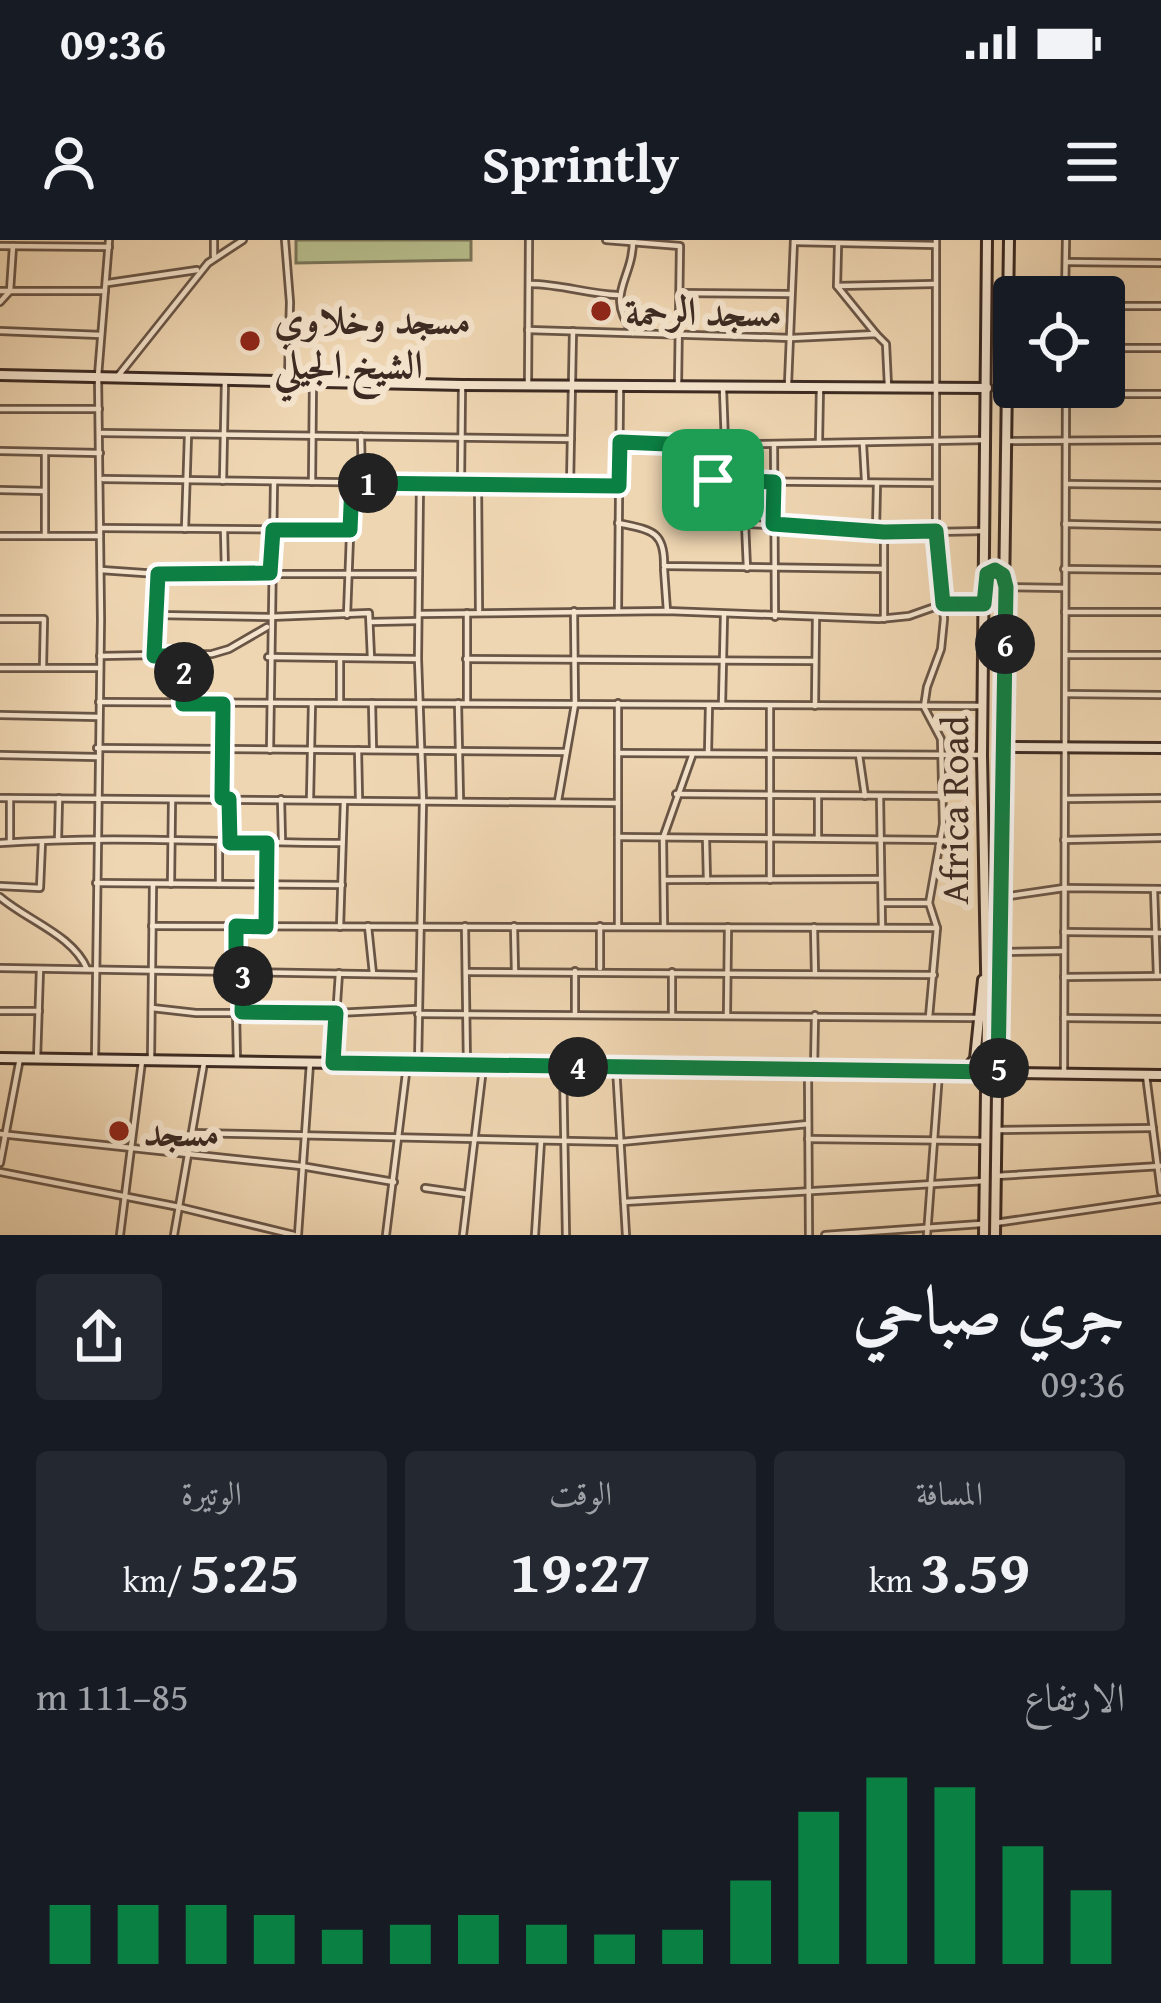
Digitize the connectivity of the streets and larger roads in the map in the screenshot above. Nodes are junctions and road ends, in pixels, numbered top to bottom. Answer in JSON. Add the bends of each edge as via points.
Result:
{"nodes":[{"id":1,"x":214,"y":240,"type":"edge"},
{"id":2,"x":243,"y":240,"type":"edge"},
{"id":3,"x":285,"y":240,"type":"edge"},
{"id":4,"x":529,"y":240,"type":"edge"},
{"id":5,"x":607,"y":240,"type":"edge"},
{"id":6,"x":633,"y":240,"type":"edge"},
{"id":7,"x":987,"y":240,"type":"edge"},
{"id":8,"x":1009,"y":240,"type":"edge"},
{"id":9,"x":1066,"y":240,"type":"edge"},
{"id":10,"x":794,"y":241,"type":"edge"},
{"id":11,"x":838,"y":242,"type":"edge"},
{"id":12,"x":936,"y":242,"type":"edge"},
{"id":13,"x":109,"y":244,"type":"edge"},
{"id":14,"x":0,"y":246,"type":"edge"},
{"id":15,"x":13,"y":247,"type":"junction"},
{"id":16,"x":214,"y":256,"type":"junction"},
{"id":17,"x":987,"y":256,"type":"junction"},
{"id":18,"x":1009,"y":258,"type":"junction"},
{"id":19,"x":1066,"y":262,"type":"junction"},
{"id":20,"x":1161,"y":262,"type":"edge"},
{"id":21,"x":203,"y":268,"type":"junction"},
{"id":22,"x":1009,"y":276,"type":"edge"},
{"id":23,"x":1066,"y":276,"type":"edge"},
{"id":24,"x":530,"y":284,"type":"junction"},
{"id":25,"x":936,"y":284,"type":"junction"},
{"id":26,"x":837,"y":286,"type":"junction"},
{"id":27,"x":106,"y":287,"type":"junction"},
{"id":28,"x":993,"y":288,"type":"edge"},
{"id":29,"x":0,"y":290,"type":"edge"},
{"id":30,"x":10,"y":291,"type":"junction"},
{"id":31,"x":681,"y":293,"type":"junction"},
{"id":32,"x":792,"y":294,"type":"junction"},
{"id":33,"x":617,"y":295,"type":"junction"},
{"id":34,"x":987,"y":297,"type":"junction"},
{"id":35,"x":0,"y":302,"type":"edge"},
{"id":36,"x":1125,"y":306,"type":"edge"},
{"id":37,"x":1161,"y":306,"type":"edge"},
{"id":38,"x":529,"y":330,"type":"junction"},
{"id":39,"x":573,"y":331,"type":"junction"},
{"id":40,"x":0,"y":332,"type":"edge"},
{"id":41,"x":633,"y":333,"type":"junction"},
{"id":42,"x":876,"y":334,"type":"junction"},
{"id":43,"x":101,"y":335,"type":"junction"},
{"id":44,"x":679,"y":335,"type":"junction"},
{"id":45,"x":791,"y":338,"type":"junction"},
{"id":46,"x":1125,"y":347,"type":"edge"},
{"id":47,"x":1161,"y":348,"type":"edge"},
{"id":48,"x":0,"y":375,"type":"edge"},
{"id":49,"x":98,"y":376,"type":"junction"},
{"id":50,"x":118,"y":376,"type":"junction"},
{"id":51,"x":225,"y":380,"type":"junction"},
{"id":52,"x":288,"y":380,"type":"junction"},
{"id":53,"x":313,"y":380,"type":"junction"},
{"id":54,"x":528,"y":384,"type":"junction"},
{"id":55,"x":572,"y":384,"type":"junction"},
{"id":56,"x":462,"y":385,"type":"junction"},
{"id":57,"x":678,"y":385,"type":"junction"},
{"id":58,"x":620,"y":386,"type":"junction"},
{"id":59,"x":723,"y":386,"type":"junction"},
{"id":60,"x":788,"y":386,"type":"junction"},
{"id":61,"x":820,"y":386,"type":"junction"},
{"id":62,"x":888,"y":386,"type":"junction"},
{"id":63,"x":936,"y":387,"type":"junction"},
{"id":64,"x":987,"y":388,"type":"junction"},
{"id":65,"x":1125,"y":392,"type":"edge"},
{"id":66,"x":1161,"y":394,"type":"edge"},
{"id":67,"x":1010,"y":408,"type":"edge"},
{"id":68,"x":1066,"y":408,"type":"edge"},
{"id":69,"x":0,"y":409,"type":"edge"},
{"id":70,"x":99,"y":409,"type":"junction"},
{"id":71,"x":100,"y":433,"type":"junction"},
{"id":72,"x":188,"y":435,"type":"junction"},
{"id":73,"x":223,"y":436,"type":"junction"},
{"id":74,"x":314,"y":436,"type":"junction"},
{"id":75,"x":361,"y":436,"type":"junction"},
{"id":76,"x":461,"y":438,"type":"junction"},
{"id":77,"x":571,"y":439,"type":"junction"},
{"id":78,"x":935,"y":439,"type":"junction"},
{"id":79,"x":986,"y":440,"type":"junction"},
{"id":80,"x":1161,"y":440,"type":"edge"},
{"id":81,"x":1009,"y":441,"type":"junction"},
{"id":82,"x":1065,"y":441,"type":"junction"},
{"id":83,"x":620,"y":442,"type":"junction"},
{"id":84,"x":819,"y":442,"type":"junction"},
{"id":85,"x":725,"y":444,"type":"junction"},
{"id":86,"x":774,"y":444,"type":"junction"},
{"id":87,"x":863,"y":444,"type":"junction"},
{"id":88,"x":714,"y":446,"type":"junction"},
{"id":89,"x":0,"y":451,"type":"edge"},
{"id":90,"x":45,"y":452,"type":"junction"},
{"id":91,"x":100,"y":453,"type":"junction"},
{"id":92,"x":100,"y":479,"type":"junction"},
{"id":93,"x":187,"y":480,"type":"junction"},
{"id":94,"x":223,"y":481,"type":"junction"},
{"id":95,"x":730,"y":481,"type":"junction"},
{"id":96,"x":274,"y":482,"type":"junction"},
{"id":97,"x":312,"y":482,"type":"junction"},
{"id":98,"x":774,"y":482,"type":"junction"},
{"id":99,"x":865,"y":482,"type":"junction"},
{"id":100,"x":352,"y":483,"type":"junction"},
{"id":101,"x":362,"y":483,"type":"junction"},
{"id":102,"x":461,"y":483,"type":"junction"},
{"id":103,"x":877,"y":483,"type":"junction"},
{"id":104,"x":938,"y":483,"type":"junction"},
{"id":105,"x":420,"y":484,"type":"junction"},
{"id":106,"x":478,"y":484,"type":"junction"},
{"id":107,"x":1066,"y":484,"type":"junction"},
{"id":108,"x":570,"y":485,"type":"junction"},
{"id":109,"x":1161,"y":485,"type":"edge"},
{"id":110,"x":619,"y":486,"type":"junction"},
{"id":111,"x":0,"y":490,"type":"edge"},
{"id":112,"x":45,"y":490,"type":"junction"},
{"id":113,"x":618,"y":523,"type":"junction"},
{"id":114,"x":745,"y":523,"type":"junction"},
{"id":115,"x":773,"y":524,"type":"junction"},
{"id":116,"x":1066,"y":524,"type":"junction"},
{"id":117,"x":1161,"y":526,"type":"edge"},
{"id":118,"x":185,"y":529,"type":"junction"},
{"id":119,"x":224,"y":530,"type":"junction"},
{"id":120,"x":273,"y":530,"type":"junction"},
{"id":121,"x":350,"y":530,"type":"junction"},
{"id":122,"x":880,"y":531,"type":"junction"},
{"id":123,"x":936,"y":531,"type":"junction"},
{"id":124,"x":100,"y":532,"type":"junction"},
{"id":125,"x":985,"y":535,"type":"junction"},
{"id":126,"x":0,"y":536,"type":"edge"},
{"id":127,"x":45,"y":536,"type":"junction"},
{"id":128,"x":1007,"y":541,"type":"junction"},
{"id":129,"x":664,"y":566,"type":"junction"},
{"id":130,"x":776,"y":567,"type":"junction"},
{"id":131,"x":747,"y":568,"type":"junction"},
{"id":132,"x":884,"y":569,"type":"junction"},
{"id":133,"x":1064,"y":569,"type":"junction"},
{"id":134,"x":100,"y":570,"type":"junction"},
{"id":135,"x":1161,"y":570,"type":"edge"},
{"id":136,"x":226,"y":572,"type":"junction"},
{"id":137,"x":270,"y":573,"type":"junction"},
{"id":138,"x":349,"y":573,"type":"junction"},
{"id":139,"x":158,"y":574,"type":"junction"},
{"id":140,"x":419,"y":574,"type":"junction"},
{"id":141,"x":984,"y":583,"type":"junction"},
{"id":142,"x":1006,"y":586,"type":"junction"},
{"id":143,"x":1064,"y":588,"type":"junction"},
{"id":144,"x":943,"y":604,"type":"junction"},
{"id":145,"x":984,"y":604,"type":"junction"},
{"id":146,"x":574,"y":610,"type":"junction"},
{"id":147,"x":618,"y":611,"type":"junction"},
{"id":148,"x":667,"y":611,"type":"junction"},
{"id":149,"x":479,"y":612,"type":"junction"},
{"id":150,"x":1065,"y":612,"type":"junction"},
{"id":151,"x":1161,"y":612,"type":"edge"},
{"id":152,"x":467,"y":613,"type":"junction"},
{"id":153,"x":157,"y":615,"type":"junction"},
{"id":154,"x":346,"y":615,"type":"junction"},
{"id":155,"x":724,"y":615,"type":"junction"},
{"id":156,"x":775,"y":616,"type":"junction"},
{"id":157,"x":269,"y":617,"type":"junction"},
{"id":158,"x":419,"y":617,"type":"junction"},
{"id":159,"x":815,"y":617,"type":"junction"},
{"id":160,"x":884,"y":619,"type":"junction"},
{"id":161,"x":0,"y":620,"type":"edge"},
{"id":162,"x":370,"y":622,"type":"junction"},
{"id":163,"x":269,"y":626,"type":"junction"},
{"id":164,"x":1066,"y":655,"type":"junction"},
{"id":165,"x":1161,"y":655,"type":"edge"},
{"id":166,"x":100,"y":656,"type":"junction"},
{"id":167,"x":154,"y":656,"type":"junction"},
{"id":168,"x":185,"y":656,"type":"junction"},
{"id":169,"x":268,"y":657,"type":"junction"},
{"id":170,"x":340,"y":658,"type":"junction"},
{"id":171,"x":370,"y":658,"type":"junction"},
{"id":172,"x":418,"y":658,"type":"junction"},
{"id":173,"x":466,"y":659,"type":"junction"},
{"id":174,"x":575,"y":659,"type":"junction"},
{"id":175,"x":722,"y":659,"type":"junction"},
{"id":176,"x":814,"y":661,"type":"junction"},
{"id":177,"x":0,"y":668,"type":"edge"},
{"id":178,"x":43,"y":668,"type":"junction"},
{"id":179,"x":100,"y":668,"type":"junction"},
{"id":180,"x":1066,"y":694,"type":"junction"},
{"id":181,"x":1161,"y":695,"type":"edge"},
{"id":182,"x":99,"y":702,"type":"junction"},
{"id":183,"x":312,"y":703,"type":"junction"},
{"id":184,"x":340,"y":703,"type":"junction"},
{"id":185,"x":372,"y":703,"type":"junction"},
{"id":186,"x":421,"y":703,"type":"junction"},
{"id":187,"x":458,"y":703,"type":"junction"},
{"id":188,"x":467,"y":703,"type":"junction"},
{"id":189,"x":619,"y":703,"type":"junction"},
{"id":190,"x":183,"y":704,"type":"junction"},
{"id":191,"x":223,"y":704,"type":"junction"},
{"id":192,"x":269,"y":704,"type":"junction"},
{"id":193,"x":574,"y":704,"type":"junction"},
{"id":194,"x":709,"y":705,"type":"junction"},
{"id":195,"x":722,"y":705,"type":"junction"},
{"id":196,"x":815,"y":706,"type":"junction"},
{"id":197,"x":983,"y":706,"type":"junction"},
{"id":198,"x":770,"y":707,"type":"junction"},
{"id":199,"x":924,"y":707,"type":"junction"},
{"id":200,"x":0,"y":715,"type":"edge"},
{"id":201,"x":98,"y":717,"type":"junction"},
{"id":202,"x":98,"y":748,"type":"junction"},
{"id":203,"x":1004,"y":748,"type":"junction"},
{"id":204,"x":1066,"y":748,"type":"junction"},
{"id":205,"x":1161,"y":748,"type":"edge"},
{"id":206,"x":222,"y":750,"type":"junction"},
{"id":207,"x":270,"y":750,"type":"junction"},
{"id":208,"x":310,"y":750,"type":"junction"},
{"id":209,"x":358,"y":750,"type":"junction"},
{"id":210,"x":374,"y":750,"type":"junction"},
{"id":211,"x":423,"y":750,"type":"junction"},
{"id":212,"x":459,"y":750,"type":"junction"},
{"id":213,"x":566,"y":752,"type":"junction"},
{"id":214,"x":618,"y":752,"type":"junction"},
{"id":215,"x":692,"y":754,"type":"junction"},
{"id":216,"x":708,"y":754,"type":"junction"},
{"id":217,"x":0,"y":755,"type":"edge"},
{"id":218,"x":771,"y":755,"type":"junction"},
{"id":219,"x":860,"y":755,"type":"junction"},
{"id":220,"x":982,"y":755,"type":"junction"},
{"id":221,"x":941,"y":756,"type":"junction"},
{"id":222,"x":97,"y":757,"type":"junction"},
{"id":223,"x":676,"y":794,"type":"junction"},
{"id":224,"x":770,"y":795,"type":"junction"},
{"id":225,"x":818,"y":796,"type":"junction"},
{"id":226,"x":866,"y":796,"type":"junction"},
{"id":227,"x":880,"y":796,"type":"junction"},
{"id":228,"x":943,"y":796,"type":"junction"},
{"id":229,"x":97,"y":797,"type":"junction"},
{"id":230,"x":10,"y":798,"type":"junction"},
{"id":231,"x":59,"y":798,"type":"junction"},
{"id":232,"x":172,"y":798,"type":"junction"},
{"id":233,"x":225,"y":798,"type":"junction"},
{"id":234,"x":1161,"y":798,"type":"edge"},
{"id":235,"x":0,"y":799,"type":"edge"},
{"id":236,"x":281,"y":799,"type":"junction"},
{"id":237,"x":310,"y":799,"type":"junction"},
{"id":238,"x":1065,"y":799,"type":"junction"},
{"id":239,"x":344,"y":800,"type":"junction"},
{"id":240,"x":358,"y":800,"type":"junction"},
{"id":241,"x":423,"y":801,"type":"junction"},
{"id":242,"x":460,"y":801,"type":"junction"},
{"id":243,"x":557,"y":803,"type":"junction"},
{"id":244,"x":618,"y":803,"type":"junction"},
{"id":245,"x":618,"y":837,"type":"junction"},
{"id":246,"x":171,"y":838,"type":"junction"},
{"id":247,"x":663,"y":838,"type":"junction"},
{"id":248,"x":1161,"y":838,"type":"edge"},
{"id":249,"x":706,"y":839,"type":"junction"},
{"id":250,"x":770,"y":839,"type":"junction"},
{"id":251,"x":818,"y":839,"type":"junction"},
{"id":252,"x":880,"y":840,"type":"junction"},
{"id":253,"x":940,"y":840,"type":"junction"},
{"id":254,"x":1064,"y":840,"type":"junction"},
{"id":255,"x":10,"y":842,"type":"junction"},
{"id":256,"x":42,"y":842,"type":"junction"},
{"id":257,"x":58,"y":842,"type":"junction"},
{"id":258,"x":97,"y":842,"type":"junction"},
{"id":259,"x":0,"y":843,"type":"edge"},
{"id":260,"x":230,"y":843,"type":"junction"},
{"id":261,"x":267,"y":843,"type":"junction"},
{"id":262,"x":282,"y":843,"type":"junction"},
{"id":263,"x":342,"y":843,"type":"junction"},
{"id":264,"x":219,"y":844,"type":"junction"},
{"id":265,"x":881,"y":879,"type":"junction"},
{"id":266,"x":664,"y":880,"type":"junction"},
{"id":267,"x":707,"y":880,"type":"junction"},
{"id":268,"x":770,"y":880,"type":"junction"},
{"id":269,"x":96,"y":883,"type":"junction"},
{"id":270,"x":153,"y":884,"type":"junction"},
{"id":271,"x":171,"y":884,"type":"junction"},
{"id":272,"x":219,"y":884,"type":"junction"},
{"id":273,"x":266,"y":884,"type":"junction"},
{"id":274,"x":341,"y":885,"type":"junction"},
{"id":275,"x":0,"y":886,"type":"edge"},
{"id":276,"x":1064,"y":888,"type":"junction"},
{"id":277,"x":1158,"y":889,"type":"edge"},
{"id":278,"x":0,"y":897,"type":"edge"},
{"id":279,"x":1002,"y":897,"type":"junction"},
{"id":280,"x":882,"y":903,"type":"junction"},
{"id":281,"x":929,"y":903,"type":"junction"},
{"id":282,"x":152,"y":926,"type":"junction"},
{"id":283,"x":236,"y":926,"type":"junction"},
{"id":284,"x":368,"y":926,"type":"junction"},
{"id":285,"x":419,"y":926,"type":"junction"},
{"id":286,"x":465,"y":926,"type":"junction"},
{"id":287,"x":514,"y":926,"type":"junction"},
{"id":288,"x":600,"y":926,"type":"junction"},
{"id":289,"x":618,"y":926,"type":"junction"},
{"id":290,"x":664,"y":926,"type":"junction"},
{"id":291,"x":266,"y":927,"type":"junction"},
{"id":292,"x":340,"y":927,"type":"junction"},
{"id":293,"x":728,"y":927,"type":"junction"},
{"id":294,"x":814,"y":927,"type":"junction"},
{"id":295,"x":882,"y":927,"type":"junction"},
{"id":296,"x":937,"y":928,"type":"junction"},
{"id":297,"x":1064,"y":932,"type":"junction"},
{"id":298,"x":1158,"y":933,"type":"edge"},
{"id":299,"x":1064,"y":951,"type":"junction"},
{"id":300,"x":1001,"y":952,"type":"junction"},
{"id":301,"x":0,"y":968,"type":"edge"},
{"id":302,"x":40,"y":969,"type":"junction"},
{"id":303,"x":91,"y":969,"type":"junction"},
{"id":304,"x":152,"y":970,"type":"junction"},
{"id":305,"x":239,"y":970,"type":"junction"},
{"id":306,"x":575,"y":970,"type":"junction"},
{"id":307,"x":600,"y":971,"type":"junction"},
{"id":308,"x":466,"y":972,"type":"junction"},
{"id":309,"x":515,"y":972,"type":"junction"},
{"id":310,"x":672,"y":972,"type":"junction"},
{"id":311,"x":339,"y":973,"type":"junction"},
{"id":312,"x":986,"y":973,"type":"junction"},
{"id":313,"x":373,"y":974,"type":"junction"},
{"id":314,"x":727,"y":974,"type":"junction"},
{"id":315,"x":815,"y":974,"type":"junction"},
{"id":316,"x":418,"y":975,"type":"junction"},
{"id":317,"x":934,"y":975,"type":"junction"},
{"id":318,"x":1159,"y":976,"type":"edge"},
{"id":319,"x":1064,"y":977,"type":"junction"},
{"id":320,"x":152,"y":1008,"type":"junction"},
{"id":321,"x":0,"y":1011,"type":"edge"},
{"id":322,"x":39,"y":1011,"type":"junction"},
{"id":323,"x":418,"y":1011,"type":"junction"},
{"id":324,"x":239,"y":1012,"type":"junction"},
{"id":325,"x":336,"y":1013,"type":"junction"},
{"id":326,"x":467,"y":1014,"type":"junction"},
{"id":327,"x":574,"y":1014,"type":"junction"},
{"id":328,"x":672,"y":1014,"type":"junction"},
{"id":329,"x":727,"y":1015,"type":"junction"},
{"id":330,"x":815,"y":1015,"type":"junction"},
{"id":331,"x":929,"y":1017,"type":"junction"},
{"id":332,"x":977,"y":1018,"type":"junction"},
{"id":333,"x":1064,"y":1018,"type":"junction"},
{"id":334,"x":1161,"y":1019,"type":"edge"},
{"id":335,"x":0,"y":1058,"type":"edge"},
{"id":336,"x":20,"y":1058,"type":"junction"},
{"id":337,"x":37,"y":1059,"type":"junction"},
{"id":338,"x":95,"y":1060,"type":"junction"},
{"id":339,"x":146,"y":1061,"type":"junction"},
{"id":340,"x":204,"y":1062,"type":"junction"},
{"id":341,"x":237,"y":1062,"type":"junction"},
{"id":342,"x":310,"y":1063,"type":"junction"},
{"id":343,"x":333,"y":1063,"type":"junction"},
{"id":344,"x":407,"y":1065,"type":"junction"},
{"id":345,"x":418,"y":1065,"type":"junction"},
{"id":346,"x":466,"y":1066,"type":"junction"},
{"id":347,"x":483,"y":1066,"type":"junction"},
{"id":348,"x":563,"y":1067,"type":"junction"},
{"id":349,"x":616,"y":1067,"type":"junction"},
{"id":350,"x":811,"y":1071,"type":"junction"},
{"id":351,"x":987,"y":1071,"type":"junction"},
{"id":352,"x":939,"y":1072,"type":"junction"},
{"id":353,"x":964,"y":1072,"type":"junction"},
{"id":354,"x":998,"y":1072,"type":"junction"},
{"id":355,"x":1064,"y":1074,"type":"junction"},
{"id":356,"x":1146,"y":1075,"type":"junction"},
{"id":357,"x":1161,"y":1075,"type":"edge"},
{"id":358,"x":808,"y":1124,"type":"junction"},
{"id":359,"x":1153,"y":1128,"type":"junction"},
{"id":360,"x":997,"y":1130,"type":"junction"},
{"id":361,"x":192,"y":1133,"type":"junction"},
{"id":362,"x":3,"y":1135,"type":"edge"},
{"id":363,"x":303,"y":1137,"type":"junction"},
{"id":364,"x":399,"y":1138,"type":"junction"},
{"id":365,"x":934,"y":1138,"type":"junction"},
{"id":366,"x":475,"y":1139,"type":"junction"},
{"id":367,"x":808,"y":1139,"type":"junction"},
{"id":368,"x":542,"y":1141,"type":"junction"},
{"id":369,"x":566,"y":1141,"type":"junction"},
{"id":370,"x":986,"y":1141,"type":"junction"},
{"id":371,"x":621,"y":1142,"type":"junction"},
{"id":372,"x":130,"y":1151,"type":"junction"},
{"id":373,"x":189,"y":1156,"type":"junction"},
{"id":374,"x":0,"y":1163,"type":"edge"},
{"id":375,"x":301,"y":1166,"type":"junction"},
{"id":376,"x":1159,"y":1166,"type":"edge"},
{"id":377,"x":0,"y":1172,"type":"edge"},
{"id":378,"x":996,"y":1176,"type":"junction"},
{"id":379,"x":985,"y":1181,"type":"junction"},
{"id":380,"x":394,"y":1182,"type":"junction"},
{"id":381,"x":930,"y":1184,"type":"junction"},
{"id":382,"x":425,"y":1188,"type":"dead end"},
{"id":383,"x":809,"y":1189,"type":"junction"},
{"id":384,"x":468,"y":1194,"type":"junction"},
{"id":385,"x":125,"y":1196,"type":"junction"},
{"id":386,"x":1161,"y":1196,"type":"edge"},
{"id":387,"x":624,"y":1202,"type":"junction"},
{"id":388,"x":179,"y":1207,"type":"junction"},
{"id":389,"x":995,"y":1223,"type":"junction"},
{"id":390,"x":984,"y":1230,"type":"edge"},
{"id":391,"x":927,"y":1232,"type":"edge"},
{"id":392,"x":120,"y":1235,"type":"edge"},
{"id":393,"x":175,"y":1235,"type":"edge"},
{"id":394,"x":296,"y":1235,"type":"edge"},
{"id":395,"x":386,"y":1235,"type":"edge"},
{"id":396,"x":463,"y":1235,"type":"edge"},
{"id":397,"x":535,"y":1235,"type":"edge"},
{"id":398,"x":566,"y":1235,"type":"edge"},
{"id":399,"x":626,"y":1235,"type":"edge"},
{"id":400,"x":809,"y":1235,"type":"edge"},
{"id":401,"x":825,"y":1235,"type":"edge"},
{"id":402,"x":995,"y":1235,"type":"edge"}],
"edges":[{"from":1,"to":16,"type":"street"},
{"from":2,"to":16,"type":"street"},
{"from":3,"to":52,"type":"street"},
{"from":4,"to":24,"type":"street"},
{"from":5,"to":6,"type":"street"},
{"from":6,"to":31,"type":"street","via":[[680,246]]},
{"from":6,"to":33,"type":"street","via":[[633,265]]},
{"from":7,"to":17,"type":"street","name":"Africa Road"},
{"from":8,"to":18,"type":"street","name":"Africa Road"},
{"from":9,"to":19,"type":"street"},
{"from":10,"to":11,"type":"street"},
{"from":10,"to":32,"type":"street"},
{"from":11,"to":12,"type":"street"},
{"from":11,"to":26,"type":"street"},
{"from":12,"to":25,"type":"street"},
{"from":13,"to":15,"type":"street"},
{"from":13,"to":27,"type":"street"},
{"from":14,"to":15,"type":"street"},
{"from":15,"to":30,"type":"street"},
{"from":16,"to":21,"type":"street"},
{"from":17,"to":18,"type":"street","via":[[998,266]]},
{"from":17,"to":34,"type":"street","name":"Africa Road"},
{"from":18,"to":22,"type":"street","name":"Africa Road"},
{"from":19,"to":20,"type":"street"},
{"from":19,"to":23,"type":"street"},
{"from":21,"to":27,"type":"street"},
{"from":21,"to":50,"type":"street"},
{"from":24,"to":33,"type":"street"},
{"from":24,"to":38,"type":"street"},
{"from":25,"to":26,"type":"street"},
{"from":25,"to":63,"type":"street"},
{"from":26,"to":42,"type":"street"},
{"from":27,"to":30,"type":"street"},
{"from":27,"to":43,"type":"street"},
{"from":28,"to":34,"type":"street"},
{"from":29,"to":30,"type":"street"},
{"from":30,"to":35,"type":"street"},
{"from":31,"to":32,"type":"street"},
{"from":31,"to":44,"type":"street"},
{"from":32,"to":45,"type":"street"},
{"from":33,"to":41,"type":"street"},
{"from":34,"to":64,"type":"street","name":"Africa Road"},
{"from":36,"to":37,"type":"street"},
{"from":38,"to":39,"type":"street"},
{"from":38,"to":54,"type":"street"},
{"from":39,"to":41,"type":"street"},
{"from":39,"to":55,"type":"street"},
{"from":40,"to":43,"type":"street"},
{"from":41,"to":44,"type":"street"},
{"from":42,"to":45,"type":"street"},
{"from":42,"to":62,"type":"street","via":[[886,344]]},
{"from":43,"to":49,"type":"street"},
{"from":44,"to":45,"type":"street"},
{"from":44,"to":57,"type":"street"},
{"from":45,"to":60,"type":"street"},
{"from":46,"to":47,"type":"street"},
{"from":48,"to":49,"type":"street"},
{"from":49,"to":50,"type":"street"},
{"from":49,"to":70,"type":"street"},
{"from":50,"to":51,"type":"street"},
{"from":51,"to":52,"type":"street"},
{"from":51,"to":73,"type":"street"},
{"from":52,"to":53,"type":"street"},
{"from":53,"to":56,"type":"street"},
{"from":53,"to":74,"type":"street"},
{"from":54,"to":55,"type":"street"},
{"from":54,"to":56,"type":"street"},
{"from":55,"to":58,"type":"street"},
{"from":55,"to":77,"type":"street"},
{"from":56,"to":76,"type":"street"},
{"from":57,"to":58,"type":"street"},
{"from":57,"to":59,"type":"street"},
{"from":58,"to":83,"type":"street"},
{"from":59,"to":60,"type":"street"},
{"from":59,"to":85,"type":"street"},
{"from":60,"to":61,"type":"street"},
{"from":61,"to":62,"type":"street"},
{"from":61,"to":84,"type":"street"},
{"from":62,"to":63,"type":"street"},
{"from":63,"to":64,"type":"street"},
{"from":63,"to":78,"type":"street"},
{"from":64,"to":79,"type":"street","name":"Africa Road"},
{"from":65,"to":66,"type":"street"},
{"from":67,"to":81,"type":"street","name":"Africa Road"},
{"from":68,"to":82,"type":"street"},
{"from":69,"to":70,"type":"street"},
{"from":70,"to":71,"type":"street"},
{"from":71,"to":72,"type":"street"},
{"from":71,"to":91,"type":"street"},
{"from":72,"to":73,"type":"street"},
{"from":72,"to":93,"type":"street"},
{"from":73,"to":74,"type":"street"},
{"from":73,"to":94,"type":"street"},
{"from":74,"to":75,"type":"street"},
{"from":74,"to":97,"type":"street"},
{"from":75,"to":76,"type":"street"},
{"from":75,"to":101,"type":"street"},
{"from":76,"to":77,"type":"street"},
{"from":76,"to":102,"type":"street"},
{"from":77,"to":108,"type":"street"},
{"from":78,"to":79,"type":"street"},
{"from":78,"to":87,"type":"street"},
{"from":78,"to":104,"type":"street"},
{"from":79,"to":125,"type":"street","name":"Africa Road"},
{"from":80,"to":82,"type":"street"},
{"from":81,"to":82,"type":"street"},
{"from":81,"to":128,"type":"street","name":"Africa Road"},
{"from":82,"to":107,"type":"street"},
{"from":83,"to":88,"type":"street"},
{"from":83,"to":110,"type":"street"},
{"from":84,"to":86,"type":"street"},
{"from":84,"to":87,"type":"street"},
{"from":85,"to":86,"type":"street"},
{"from":85,"to":88,"type":"street"},
{"from":86,"to":98,"type":"street"},
{"from":87,"to":99,"type":"street"},
{"from":88,"to":95,"type":"street","via":[[713,480]]},
{"from":89,"to":90,"type":"street"},
{"from":90,"to":91,"type":"street"},
{"from":90,"to":112,"type":"street"},
{"from":91,"to":92,"type":"street"},
{"from":92,"to":93,"type":"street"},
{"from":92,"to":124,"type":"street"},
{"from":93,"to":94,"type":"street"},
{"from":93,"to":118,"type":"street"},
{"from":94,"to":96,"type":"street"},
{"from":95,"to":98,"type":"street"},
{"from":95,"to":114,"type":"street","via":[[729,523]]},
{"from":96,"to":97,"type":"street"},
{"from":96,"to":120,"type":"street"},
{"from":97,"to":100,"type":"street"},
{"from":98,"to":99,"type":"street"},
{"from":98,"to":115,"type":"street"},
{"from":99,"to":103,"type":"street"},
{"from":100,"to":101,"type":"street"},
{"from":100,"to":121,"type":"street"},
{"from":101,"to":105,"type":"street"},
{"from":102,"to":105,"type":"street"},
{"from":102,"to":106,"type":"street"},
{"from":103,"to":104,"type":"street"},
{"from":103,"to":122,"type":"street"},
{"from":104,"to":123,"type":"street"},
{"from":105,"to":140,"type":"street"},
{"from":106,"to":108,"type":"street"},
{"from":106,"to":149,"type":"street"},
{"from":107,"to":109,"type":"street"},
{"from":107,"to":116,"type":"street"},
{"from":108,"to":110,"type":"street"},
{"from":110,"to":113,"type":"street"},
{"from":111,"to":112,"type":"street"},
{"from":112,"to":127,"type":"street"},
{"from":113,"to":129,"type":"street","via":[[659,537]]},
{"from":113,"to":147,"type":"street"},
{"from":114,"to":115,"type":"street"},
{"from":114,"to":131,"type":"street"},
{"from":115,"to":122,"type":"street"},
{"from":115,"to":130,"type":"street"},
{"from":116,"to":117,"type":"street"},
{"from":116,"to":133,"type":"street"},
{"from":118,"to":119,"type":"street"},
{"from":118,"to":124,"type":"street"},
{"from":119,"to":120,"type":"street"},
{"from":119,"to":136,"type":"street"},
{"from":120,"to":121,"type":"street"},
{"from":120,"to":137,"type":"street"},
{"from":121,"to":138,"type":"street"},
{"from":122,"to":123,"type":"street"},
{"from":122,"to":132,"type":"street"},
{"from":123,"to":125,"type":"street"},
{"from":123,"to":144,"type":"street"},
{"from":124,"to":127,"type":"street"},
{"from":124,"to":134,"type":"street"},
{"from":125,"to":128,"type":"street","via":[[993,552]]},
{"from":125,"to":141,"type":"street","name":"Africa Road"},
{"from":126,"to":127,"type":"street"},
{"from":128,"to":142,"type":"street","name":"Africa Road"},
{"from":129,"to":131,"type":"street"},
{"from":129,"to":148,"type":"street"},
{"from":130,"to":131,"type":"street"},
{"from":130,"to":132,"type":"street"},
{"from":130,"to":156,"type":"street"},
{"from":132,"to":160,"type":"street"},
{"from":133,"to":135,"type":"street"},
{"from":133,"to":143,"type":"street"},
{"from":134,"to":139,"type":"street"},
{"from":134,"to":166,"type":"street"},
{"from":136,"to":137,"type":"street"},
{"from":136,"to":139,"type":"street"},
{"from":137,"to":138,"type":"street"},
{"from":137,"to":157,"type":"street"},
{"from":138,"to":140,"type":"street"},
{"from":138,"to":154,"type":"street"},
{"from":139,"to":153,"type":"street"},
{"from":140,"to":158,"type":"street"},
{"from":141,"to":142,"type":"street","via":[[995,570]]},
{"from":141,"to":145,"type":"street","name":"Africa Road"},
{"from":142,"to":143,"type":"street"},
{"from":142,"to":203,"type":"street","name":"Africa Road"},
{"from":143,"to":150,"type":"street"},
{"from":144,"to":145,"type":"street"},
{"from":144,"to":160,"type":"street"},
{"from":144,"to":199,"type":"street","via":[[943,642]]},
{"from":145,"to":197,"type":"street","name":"Africa Road"},
{"from":146,"to":147,"type":"street"},
{"from":146,"to":149,"type":"street"},
{"from":146,"to":174,"type":"street"},
{"from":147,"to":148,"type":"street"},
{"from":148,"to":155,"type":"street"},
{"from":149,"to":152,"type":"street"},
{"from":150,"to":151,"type":"street"},
{"from":150,"to":164,"type":"street"},
{"from":152,"to":158,"type":"street"},
{"from":152,"to":173,"type":"street"},
{"from":153,"to":157,"type":"street"},
{"from":153,"to":167,"type":"street"},
{"from":154,"to":157,"type":"street"},
{"from":154,"to":162,"type":"street","via":[[370,613]]},
{"from":155,"to":156,"type":"street"},
{"from":155,"to":175,"type":"street"},
{"from":156,"to":159,"type":"street"},
{"from":157,"to":163,"type":"street"},
{"from":158,"to":162,"type":"street"},
{"from":158,"to":172,"type":"street"},
{"from":159,"to":160,"type":"street"},
{"from":159,"to":176,"type":"street"},
{"from":161,"to":178,"type":"street","via":[[44,619]]},
{"from":162,"to":171,"type":"street"},
{"from":163,"to":168,"type":"street","via":[[221,652]]},
{"from":163,"to":169,"type":"street"},
{"from":164,"to":165,"type":"street"},
{"from":164,"to":180,"type":"street"},
{"from":166,"to":167,"type":"street"},
{"from":166,"to":179,"type":"street"},
{"from":167,"to":168,"type":"street"},
{"from":168,"to":190,"type":"street"},
{"from":169,"to":170,"type":"street"},
{"from":169,"to":192,"type":"street"},
{"from":170,"to":171,"type":"street"},
{"from":170,"to":184,"type":"street"},
{"from":171,"to":172,"type":"street"},
{"from":172,"to":186,"type":"street"},
{"from":173,"to":174,"type":"street"},
{"from":173,"to":188,"type":"street"},
{"from":174,"to":175,"type":"street"},
{"from":174,"to":193,"type":"street"},
{"from":175,"to":176,"type":"street"},
{"from":175,"to":195,"type":"street"},
{"from":176,"to":196,"type":"street"},
{"from":177,"to":178,"type":"street"},
{"from":178,"to":179,"type":"street"},
{"from":179,"to":182,"type":"street"},
{"from":180,"to":181,"type":"street"},
{"from":180,"to":204,"type":"street"},
{"from":182,"to":190,"type":"street"},
{"from":182,"to":201,"type":"street"},
{"from":183,"to":184,"type":"street"},
{"from":183,"to":192,"type":"street"},
{"from":183,"to":208,"type":"street"},
{"from":184,"to":185,"type":"street"},
{"from":185,"to":186,"type":"street"},
{"from":185,"to":210,"type":"street"},
{"from":186,"to":187,"type":"street"},
{"from":186,"to":211,"type":"street"},
{"from":187,"to":188,"type":"street"},
{"from":187,"to":212,"type":"street"},
{"from":188,"to":193,"type":"street"},
{"from":189,"to":193,"type":"street"},
{"from":189,"to":194,"type":"street"},
{"from":189,"to":214,"type":"street"},
{"from":190,"to":191,"type":"street"},
{"from":191,"to":192,"type":"street"},
{"from":191,"to":206,"type":"street"},
{"from":192,"to":207,"type":"street"},
{"from":193,"to":213,"type":"street"},
{"from":194,"to":195,"type":"street"},
{"from":194,"to":216,"type":"street"},
{"from":195,"to":198,"type":"street"},
{"from":196,"to":198,"type":"street"},
{"from":196,"to":199,"type":"street"},
{"from":197,"to":199,"type":"street"},
{"from":197,"to":220,"type":"street","name":"Africa Road"},
{"from":198,"to":218,"type":"street"},
{"from":199,"to":221,"type":"street","via":[[937,724]]},
{"from":200,"to":201,"type":"street"},
{"from":201,"to":202,"type":"street"},
{"from":202,"to":206,"type":"street"},
{"from":202,"to":222,"type":"street"},
{"from":203,"to":204,"type":"street"},
{"from":203,"to":279,"type":"street","name":"Africa Road"},
{"from":204,"to":205,"type":"street"},
{"from":204,"to":238,"type":"street"},
{"from":206,"to":207,"type":"street"},
{"from":206,"to":233,"type":"street"},
{"from":207,"to":208,"type":"street"},
{"from":208,"to":209,"type":"street"},
{"from":208,"to":237,"type":"street"},
{"from":209,"to":210,"type":"street"},
{"from":209,"to":240,"type":"street"},
{"from":210,"to":211,"type":"street"},
{"from":211,"to":212,"type":"street"},
{"from":211,"to":241,"type":"street"},
{"from":212,"to":213,"type":"street"},
{"from":212,"to":242,"type":"street"},
{"from":213,"to":243,"type":"street"},
{"from":214,"to":215,"type":"street"},
{"from":214,"to":244,"type":"street"},
{"from":215,"to":216,"type":"street"},
{"from":215,"to":223,"type":"street"},
{"from":216,"to":218,"type":"street"},
{"from":217,"to":222,"type":"street"},
{"from":218,"to":219,"type":"street"},
{"from":218,"to":224,"type":"street"},
{"from":219,"to":221,"type":"street"},
{"from":219,"to":226,"type":"street"},
{"from":220,"to":221,"type":"street"},
{"from":220,"to":312,"type":"street","name":"Africa Road"},
{"from":221,"to":228,"type":"street"},
{"from":222,"to":229,"type":"street"},
{"from":223,"to":224,"type":"street"},
{"from":223,"to":247,"type":"street"},
{"from":224,"to":225,"type":"street"},
{"from":224,"to":250,"type":"street"},
{"from":225,"to":226,"type":"street"},
{"from":225,"to":251,"type":"street"},
{"from":226,"to":227,"type":"street"},
{"from":227,"to":228,"type":"street"},
{"from":227,"to":252,"type":"street"},
{"from":228,"to":253,"type":"street"},
{"from":229,"to":231,"type":"street"},
{"from":229,"to":232,"type":"street"},
{"from":229,"to":258,"type":"street"},
{"from":230,"to":231,"type":"street"},
{"from":230,"to":235,"type":"street"},
{"from":230,"to":255,"type":"street"},
{"from":231,"to":257,"type":"street"},
{"from":232,"to":233,"type":"street"},
{"from":232,"to":246,"type":"street"},
{"from":233,"to":236,"type":"street"},
{"from":233,"to":260,"type":"street"},
{"from":234,"to":238,"type":"street"},
{"from":236,"to":237,"type":"street"},
{"from":236,"to":262,"type":"street"},
{"from":237,"to":239,"type":"street"},
{"from":238,"to":254,"type":"street"},
{"from":239,"to":240,"type":"street"},
{"from":239,"to":263,"type":"street"},
{"from":240,"to":241,"type":"street"},
{"from":241,"to":242,"type":"street"},
{"from":241,"to":285,"type":"street"},
{"from":242,"to":243,"type":"street"},
{"from":243,"to":244,"type":"street"},
{"from":244,"to":245,"type":"street"},
{"from":245,"to":247,"type":"street"},
{"from":245,"to":289,"type":"street"},
{"from":246,"to":258,"type":"street"},
{"from":246,"to":264,"type":"street"},
{"from":246,"to":271,"type":"street"},
{"from":247,"to":249,"type":"street"},
{"from":247,"to":266,"type":"street"},
{"from":248,"to":254,"type":"street"},
{"from":249,"to":250,"type":"street"},
{"from":249,"to":267,"type":"street"},
{"from":250,"to":251,"type":"street"},
{"from":250,"to":268,"type":"street"},
{"from":251,"to":252,"type":"street"},
{"from":252,"to":253,"type":"street"},
{"from":252,"to":265,"type":"street"},
{"from":253,"to":281,"type":"street"},
{"from":254,"to":276,"type":"street"},
{"from":255,"to":256,"type":"street"},
{"from":255,"to":259,"type":"street"},
{"from":256,"to":257,"type":"street"},
{"from":256,"to":275,"type":"street","via":[[40,888]]},
{"from":257,"to":258,"type":"street"},
{"from":258,"to":269,"type":"street"},
{"from":260,"to":261,"type":"street"},
{"from":260,"to":264,"type":"street"},
{"from":261,"to":262,"type":"street"},
{"from":261,"to":273,"type":"street"},
{"from":262,"to":263,"type":"street"},
{"from":263,"to":274,"type":"street"},
{"from":264,"to":272,"type":"street"},
{"from":265,"to":268,"type":"street"},
{"from":265,"to":280,"type":"street"},
{"from":266,"to":267,"type":"street"},
{"from":266,"to":290,"type":"street"},
{"from":267,"to":268,"type":"street"},
{"from":269,"to":270,"type":"street"},
{"from":269,"to":303,"type":"street"},
{"from":270,"to":271,"type":"street"},
{"from":270,"to":282,"type":"street"},
{"from":271,"to":272,"type":"street"},
{"from":272,"to":273,"type":"street"},
{"from":273,"to":274,"type":"street"},
{"from":273,"to":291,"type":"street"},
{"from":274,"to":292,"type":"street"},
{"from":276,"to":277,"type":"street"},
{"from":276,"to":279,"type":"street"},
{"from":276,"to":297,"type":"street"},
{"from":277,"to":298,"type":"street"},
{"from":278,"to":303,"type":"street","via":[[74,946]]},
{"from":279,"to":300,"type":"street","name":"Africa Road"},
{"from":280,"to":281,"type":"street"},
{"from":280,"to":295,"type":"street"},
{"from":281,"to":296,"type":"street"},
{"from":282,"to":283,"type":"street"},
{"from":282,"to":304,"type":"street"},
{"from":283,"to":291,"type":"street"},
{"from":283,"to":305,"type":"street"},
{"from":284,"to":285,"type":"street"},
{"from":284,"to":292,"type":"street"},
{"from":284,"to":313,"type":"street"},
{"from":285,"to":286,"type":"street"},
{"from":285,"to":316,"type":"street"},
{"from":286,"to":287,"type":"street"},
{"from":286,"to":308,"type":"street"},
{"from":287,"to":288,"type":"street"},
{"from":287,"to":309,"type":"street"},
{"from":288,"to":289,"type":"street"},
{"from":288,"to":307,"type":"street"},
{"from":289,"to":290,"type":"street"},
{"from":290,"to":293,"type":"street"},
{"from":291,"to":292,"type":"street"},
{"from":293,"to":294,"type":"street"},
{"from":293,"to":314,"type":"street"},
{"from":294,"to":295,"type":"street"},
{"from":294,"to":315,"type":"street"},
{"from":295,"to":296,"type":"street"},
{"from":296,"to":317,"type":"street"},
{"from":297,"to":298,"type":"street"},
{"from":297,"to":299,"type":"street"},
{"from":298,"to":318,"type":"street"},
{"from":299,"to":300,"type":"street"},
{"from":299,"to":319,"type":"street"},
{"from":300,"to":354,"type":"street","name":"Africa Road"},
{"from":301,"to":302,"type":"street"},
{"from":302,"to":303,"type":"street"},
{"from":302,"to":322,"type":"street"},
{"from":303,"to":304,"type":"street"},
{"from":303,"to":338,"type":"street"},
{"from":304,"to":305,"type":"street"},
{"from":304,"to":320,"type":"street"},
{"from":305,"to":311,"type":"street"},
{"from":305,"to":324,"type":"street"},
{"from":306,"to":307,"type":"street"},
{"from":306,"to":309,"type":"street"},
{"from":306,"to":327,"type":"street"},
{"from":307,"to":310,"type":"street"},
{"from":308,"to":309,"type":"street"},
{"from":308,"to":326,"type":"street"},
{"from":310,"to":314,"type":"street"},
{"from":310,"to":328,"type":"street"},
{"from":311,"to":313,"type":"street"},
{"from":311,"to":325,"type":"street"},
{"from":312,"to":332,"type":"street"},
{"from":312,"to":351,"type":"street","name":"Africa Road"},
{"from":313,"to":316,"type":"street"},
{"from":314,"to":315,"type":"street"},
{"from":314,"to":329,"type":"street"},
{"from":315,"to":317,"type":"street"},
{"from":316,"to":323,"type":"street"},
{"from":317,"to":331,"type":"street"},
{"from":318,"to":319,"type":"street"},
{"from":319,"to":333,"type":"street"},
{"from":320,"to":324,"type":"street"},
{"from":320,"to":339,"type":"street"},
{"from":321,"to":322,"type":"street"},
{"from":322,"to":337,"type":"street"},
{"from":323,"to":325,"type":"street"},
{"from":323,"to":326,"type":"street"},
{"from":323,"to":345,"type":"street"},
{"from":324,"to":325,"type":"street"},
{"from":324,"to":341,"type":"street"},
{"from":325,"to":343,"type":"street"},
{"from":326,"to":327,"type":"street"},
{"from":326,"to":346,"type":"street"},
{"from":327,"to":328,"type":"street"},
{"from":328,"to":329,"type":"street"},
{"from":329,"to":330,"type":"street"},
{"from":330,"to":331,"type":"street"},
{"from":330,"to":350,"type":"street"},
{"from":331,"to":332,"type":"street"},
{"from":332,"to":353,"type":"street","via":[[975,1059]]},
{"from":333,"to":334,"type":"street"},
{"from":333,"to":355,"type":"street"},
{"from":335,"to":336,"type":"street"},
{"from":336,"to":337,"type":"street"},
{"from":336,"to":362,"type":"street"},
{"from":337,"to":338,"type":"street"},
{"from":338,"to":339,"type":"street"},
{"from":339,"to":340,"type":"street"},
{"from":339,"to":372,"type":"street"},
{"from":340,"to":341,"type":"street"},
{"from":340,"to":361,"type":"street"},
{"from":341,"to":342,"type":"street"},
{"from":342,"to":343,"type":"street"},
{"from":342,"to":363,"type":"street"},
{"from":343,"to":344,"type":"street"},
{"from":344,"to":345,"type":"street"},
{"from":344,"to":364,"type":"street"},
{"from":345,"to":346,"type":"street"},
{"from":346,"to":347,"type":"street"},
{"from":347,"to":348,"type":"street"},
{"from":347,"to":366,"type":"street"},
{"from":348,"to":349,"type":"street"},
{"from":348,"to":369,"type":"street"},
{"from":349,"to":350,"type":"street"},
{"from":349,"to":371,"type":"street"},
{"from":350,"to":352,"type":"street"},
{"from":350,"to":358,"type":"street"},
{"from":351,"to":353,"type":"street"},
{"from":351,"to":354,"type":"street"},
{"from":351,"to":370,"type":"street","name":"Africa Road"},
{"from":352,"to":353,"type":"street"},
{"from":352,"to":365,"type":"street"},
{"from":354,"to":355,"type":"street"},
{"from":354,"to":360,"type":"street","name":"Africa Road"},
{"from":355,"to":356,"type":"street"},
{"from":356,"to":357,"type":"street"},
{"from":356,"to":359,"type":"street"},
{"from":358,"to":367,"type":"street"},
{"from":358,"to":371,"type":"street"},
{"from":359,"to":360,"type":"street"},
{"from":359,"to":376,"type":"street"},
{"from":360,"to":378,"type":"street","name":"Africa Road"},
{"from":361,"to":363,"type":"street"},
{"from":361,"to":373,"type":"street"},
{"from":362,"to":372,"type":"street"},
{"from":362,"to":374,"type":"street"},
{"from":363,"to":364,"type":"street"},
{"from":363,"to":375,"type":"street"},
{"from":364,"to":366,"type":"street"},
{"from":364,"to":380,"type":"street"},
{"from":365,"to":367,"type":"street"},
{"from":365,"to":370,"type":"street"},
{"from":365,"to":381,"type":"street"},
{"from":366,"to":368,"type":"street"},
{"from":366,"to":384,"type":"street"},
{"from":367,"to":383,"type":"street"},
{"from":368,"to":369,"type":"street"},
{"from":368,"to":397,"type":"street"},
{"from":369,"to":371,"type":"street"},
{"from":369,"to":398,"type":"street"},
{"from":370,"to":379,"type":"street","name":"Africa Road"},
{"from":371,"to":387,"type":"street"},
{"from":372,"to":373,"type":"street"},
{"from":372,"to":385,"type":"street"},
{"from":373,"to":375,"type":"street"},
{"from":373,"to":388,"type":"street"},
{"from":375,"to":380,"type":"street"},
{"from":375,"to":394,"type":"street"},
{"from":376,"to":378,"type":"street"},
{"from":376,"to":386,"type":"street"},
{"from":377,"to":385,"type":"street"},
{"from":378,"to":389,"type":"street","name":"Africa Road"},
{"from":379,"to":381,"type":"street"},
{"from":379,"to":390,"type":"street","name":"Africa Road"},
{"from":380,"to":395,"type":"street"},
{"from":381,"to":383,"type":"street"},
{"from":381,"to":391,"type":"street"},
{"from":382,"to":384,"type":"street"},
{"from":383,"to":387,"type":"street"},
{"from":383,"to":400,"type":"street"},
{"from":384,"to":396,"type":"street"},
{"from":385,"to":388,"type":"street"},
{"from":385,"to":392,"type":"street"},
{"from":386,"to":389,"type":"street"},
{"from":387,"to":399,"type":"street"},
{"from":388,"to":393,"type":"street"},
{"from":388,"to":394,"type":"street"},
{"from":389,"to":402,"type":"street","name":"Africa Road"},
{"from":390,"to":391,"type":"street"},
{"from":391,"to":401,"type":"street"}]}
